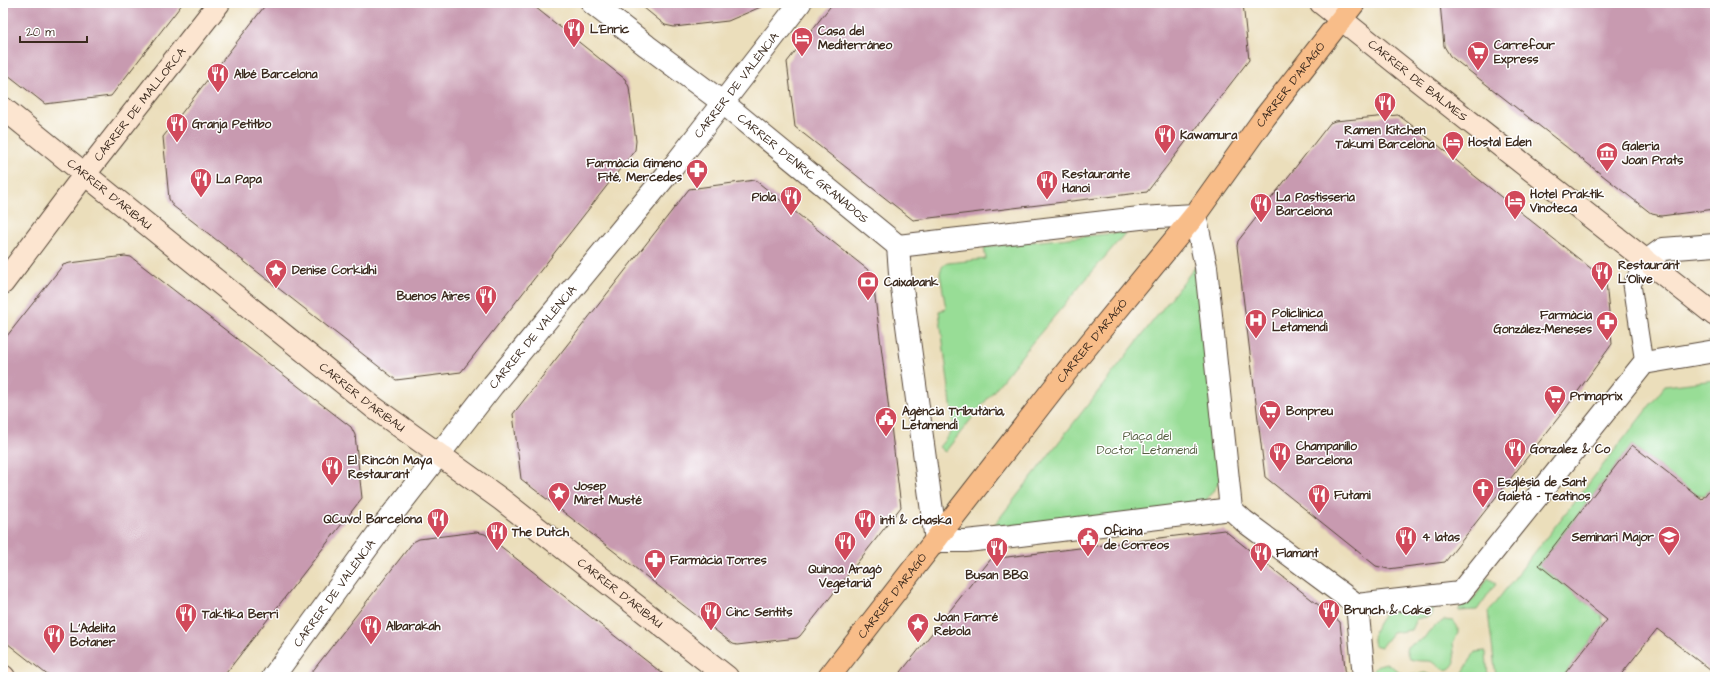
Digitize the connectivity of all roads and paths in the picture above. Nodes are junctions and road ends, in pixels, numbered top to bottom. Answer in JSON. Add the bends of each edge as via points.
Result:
{"nodes":[{"id":1,"x":219,"y":3,"type":"edge"},
{"id":2,"x":592,"y":3,"type":"edge"},
{"id":3,"x":800,"y":3,"type":"edge"},
{"id":4,"x":1321,"y":3,"type":"edge"},
{"id":5,"x":1348,"y":11,"type":"edge"},
{"id":6,"x":722,"y":102,"type":"junction"},
{"id":7,"x":3,"y":108,"type":"edge"},
{"id":8,"x":85,"y":174,"type":"junction"},
{"id":9,"x":1195,"y":215,"type":"junction"},
{"id":10,"x":1715,"y":245,"type":"edge"},
{"id":11,"x":898,"y":246,"type":"junction"},
{"id":12,"x":1645,"y":262,"type":"junction"},
{"id":13,"x":3,"y":283,"type":"edge"},
{"id":14,"x":1715,"y":315,"type":"edge"},
{"id":15,"x":1715,"y":351,"type":"edge"},
{"id":16,"x":1644,"y":362,"type":"junction"},
{"id":17,"x":440,"y":455,"type":"junction"},
{"id":18,"x":1231,"y":509,"type":"junction"},
{"id":19,"x":936,"y":541,"type":"junction"},
{"id":20,"x":1357,"y":605,"type":"junction"},
{"id":21,"x":273,"y":677,"type":"edge"},
{"id":22,"x":727,"y":677,"type":"edge"},
{"id":23,"x":830,"y":677,"type":"edge"},
{"id":24,"x":1364,"y":677,"type":"edge"}],
"edges":[{"from":1,"to":8,"type":"main road","name":"CARRER DE MALLORCA"},
{"from":2,"to":6,"type":"street","name":"CARRER D'ENRIC GRANADOS"},
{"from":3,"to":6,"type":"street","name":"CARRER DE VALÈNCIA"},
{"from":4,"to":5,"type":"main road","name":"CARRER DE BALMES"},
{"from":5,"to":9,"type":"main road","name":"CARRER D'ARAGÓ"},
{"from":5,"to":12,"type":"main road","name":"CARRER DE BALMES"},
{"from":6,"to":11,"type":"street","name":"CARRER D'ENRIC GRANADOS"},
{"from":6,"to":17,"type":"street","name":"CARRER DE VALÈNCIA","via":[[669,172],[493,385]]},
{"from":7,"to":8,"type":"main road","name":"CARRER D'ARIBAU"},
{"from":8,"to":13,"type":"main road","name":"CARRER DE MALLORCA"},
{"from":8,"to":17,"type":"main road","name":"CARRER D'ARIBAU","via":[[373,407]]},
{"from":9,"to":11,"type":"street","via":[[1140,218]]},
{"from":9,"to":18,"type":"street","via":[[1206,267]]},
{"from":9,"to":19,"type":"main road","name":"CARRER D'ARAGÓ","via":[[1060,380]]},
{"from":10,"to":12,"type":"street","via":[[1663,249]]},
{"from":11,"to":19,"type":"street"},
{"from":12,"to":14,"type":"main road","name":"CARRER DE BALMES"},
{"from":12,"to":16,"type":"street","via":[[1632,284]]},
{"from":15,"to":16,"type":"street"},
{"from":16,"to":20,"type":"street","via":[[1460,592]]},
{"from":17,"to":21,"type":"street","name":"CARRER DE VALÈNCIA","via":[[384,525]]},
{"from":17,"to":22,"type":"main road","name":"CARRER D'ARIBAU"},
{"from":18,"to":19,"type":"street","via":[[1004,537]]},
{"from":18,"to":20,"type":"street"},
{"from":19,"to":23,"type":"main road","name":"CARRER D'ARAGÓ"},
{"from":20,"to":24,"type":"street"}]}
